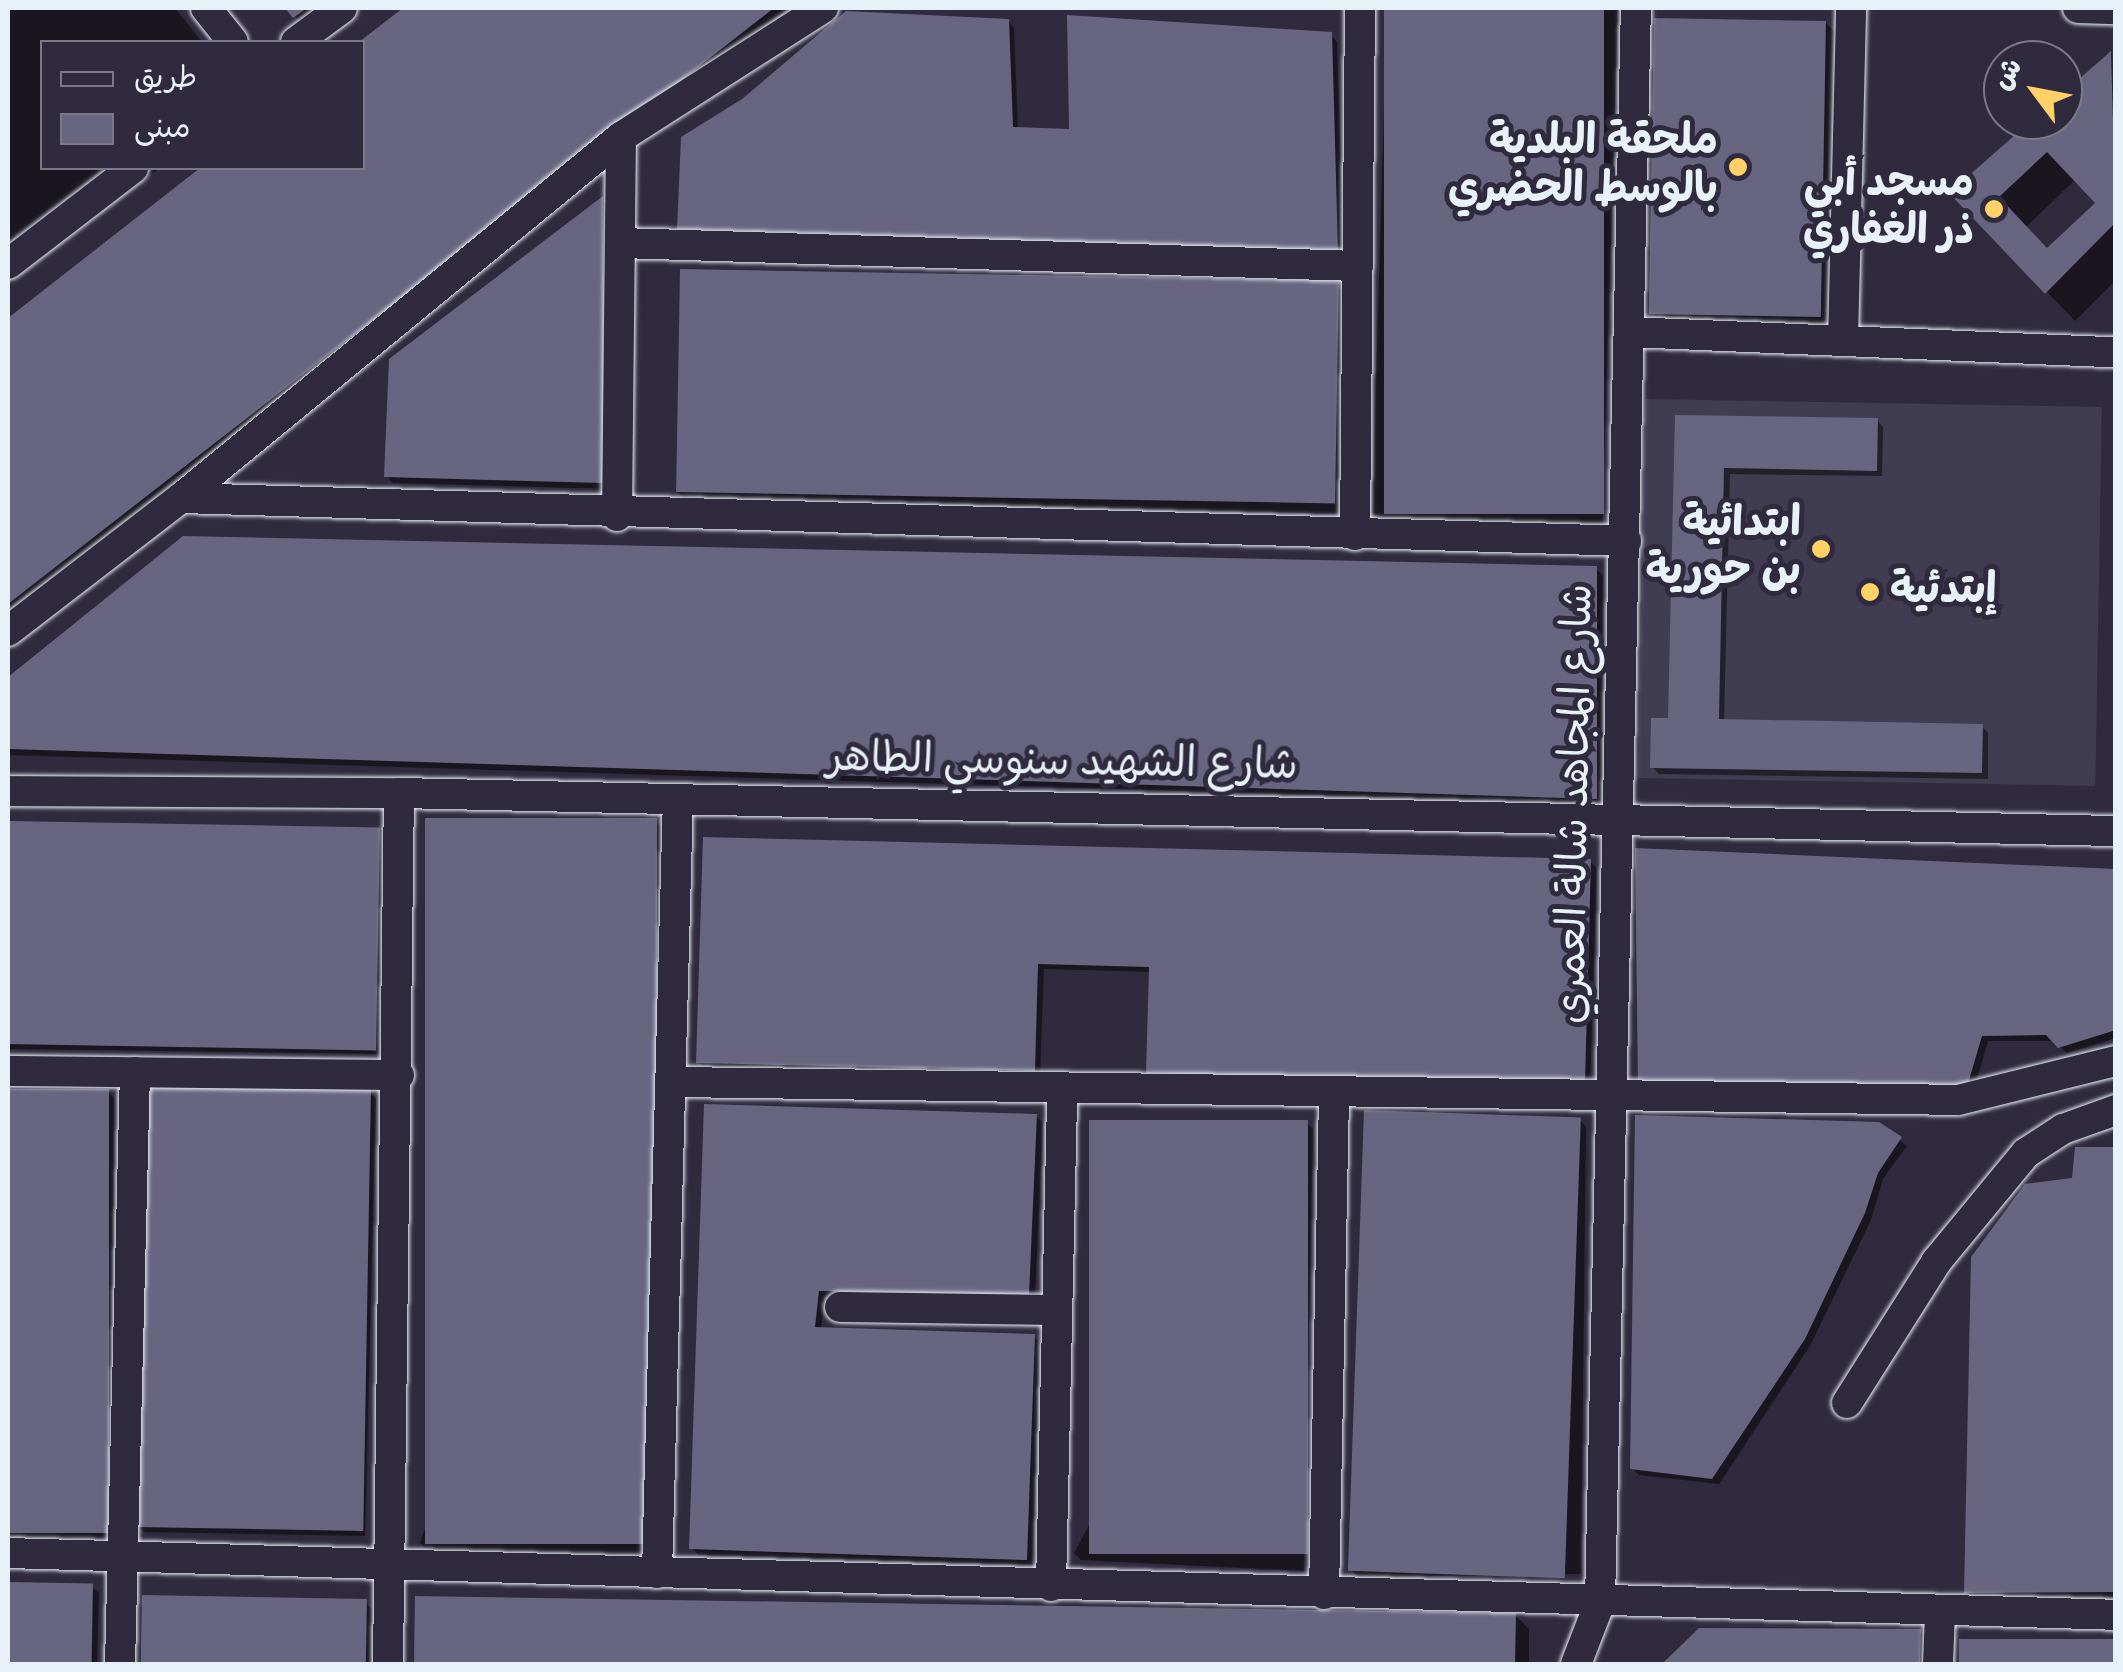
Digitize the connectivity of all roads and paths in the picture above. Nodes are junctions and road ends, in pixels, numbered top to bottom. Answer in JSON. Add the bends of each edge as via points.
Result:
{"nodes":[{"id":1,"x":206,"y":8,"type":"edge"},
{"id":2,"x":342,"y":8,"type":"edge"},
{"id":3,"x":823,"y":8,"type":"edge"},
{"id":4,"x":1360,"y":8,"type":"edge"},
{"id":5,"x":1636,"y":8,"type":"edge"},
{"id":6,"x":1851,"y":8,"type":"edge"},
{"id":7,"x":2078,"y":8,"type":"edge"},
{"id":8,"x":2116,"y":9,"type":"edge"},
{"id":9,"x":230,"y":40,"type":"edge"},
{"id":10,"x":299,"y":40,"type":"edge"},
{"id":11,"x":621,"y":137,"type":"junction"},
{"id":12,"x":130,"y":170,"type":"edge"},
{"id":13,"x":621,"y":243,"type":"junction"},
{"id":14,"x":8,"y":264,"type":"edge"},
{"id":15,"x":1358,"y":266,"type":"junction"},
{"id":16,"x":1630,"y":332,"type":"junction"},
{"id":17,"x":1843,"y":341,"type":"junction"},
{"id":18,"x":2116,"y":352,"type":"edge"},
{"id":19,"x":181,"y":498,"type":"junction"},
{"id":20,"x":616,"y":516,"type":"junction"},
{"id":21,"x":1355,"y":534,"type":"junction"},
{"id":22,"x":1626,"y":541,"type":"junction"},
{"id":23,"x":8,"y":631,"type":"edge"},
{"id":24,"x":8,"y":791,"type":"edge"},
{"id":25,"x":398,"y":793,"type":"junction"},
{"id":26,"x":678,"y":799,"type":"junction"},
{"id":27,"x":1614,"y":819,"type":"junction"},
{"id":28,"x":2116,"y":831,"type":"edge"},
{"id":29,"x":2116,"y":1061,"type":"edge"},
{"id":30,"x":8,"y":1071,"type":"edge"},
{"id":31,"x":135,"y":1072,"type":"junction"},
{"id":32,"x":399,"y":1075,"type":"junction"},
{"id":33,"x":675,"y":1082,"type":"junction"},
{"id":34,"x":1062,"y":1089,"type":"junction"},
{"id":35,"x":1334,"y":1094,"type":"junction"},
{"id":36,"x":1613,"y":1099,"type":"junction"},
{"id":37,"x":2116,"y":1110,"type":"edge"},
{"id":38,"x":840,"y":1307,"type":"dead end"},
{"id":39,"x":1058,"y":1310,"type":"junction"},
{"id":40,"x":1847,"y":1403,"type":"dead end"},
{"id":41,"x":8,"y":1553,"type":"edge"},
{"id":42,"x":127,"y":1557,"type":"junction"},
{"id":43,"x":388,"y":1564,"type":"junction"},
{"id":44,"x":657,"y":1573,"type":"junction"},
{"id":45,"x":1051,"y":1586,"type":"junction"},
{"id":46,"x":1324,"y":1594,"type":"junction"},
{"id":47,"x":1600,"y":1602,"type":"junction"},
{"id":48,"x":1940,"y":1611,"type":"junction"},
{"id":49,"x":2116,"y":1614,"type":"edge"},
{"id":50,"x":120,"y":1664,"type":"edge"},
{"id":51,"x":388,"y":1664,"type":"edge"},
{"id":52,"x":1576,"y":1664,"type":"edge"},
{"id":53,"x":1938,"y":1664,"type":"edge"}],
"edges":[{"from":1,"to":9,"type":"street"},
{"from":2,"to":10,"type":"street"},
{"from":3,"to":11,"type":"street"},
{"from":4,"to":15,"type":"street"},
{"from":5,"to":16,"type":"street","name":"شارع المجاهد شالة العمري"},
{"from":6,"to":17,"type":"street"},
{"from":7,"to":8,"type":"street"},
{"from":11,"to":13,"type":"street"},
{"from":11,"to":19,"type":"street"},
{"from":12,"to":14,"type":"street"},
{"from":13,"to":15,"type":"street"},
{"from":13,"to":20,"type":"street"},
{"from":15,"to":21,"type":"street"},
{"from":16,"to":17,"type":"street"},
{"from":16,"to":22,"type":"street","name":"شارع المجاهد شالة العمري"},
{"from":17,"to":18,"type":"street"},
{"from":19,"to":20,"type":"street"},
{"from":19,"to":23,"type":"street"},
{"from":20,"to":21,"type":"street"},
{"from":21,"to":22,"type":"street"},
{"from":22,"to":27,"type":"street","name":"شارع المجاهد شالة العمري"},
{"from":24,"to":25,"type":"street","name":"شارع الشهيد سنوسي الطاهر"},
{"from":25,"to":26,"type":"street","name":"شارع الشهيد سنوسي الطاهر"},
{"from":25,"to":32,"type":"street"},
{"from":26,"to":27,"type":"street","name":"شارع الشهيد سنوسي الطاهر"},
{"from":26,"to":33,"type":"street"},
{"from":27,"to":28,"type":"street","name":"شارع الشهيد سنوسي الطاهر"},
{"from":27,"to":36,"type":"street","name":"شارع المجاهد شالة العمري"},
{"from":29,"to":36,"type":"street","via":[[1958,1100]]},
{"from":30,"to":31,"type":"street"},
{"from":31,"to":32,"type":"street"},
{"from":31,"to":42,"type":"street"},
{"from":32,"to":43,"type":"street"},
{"from":33,"to":34,"type":"street"},
{"from":33,"to":44,"type":"street"},
{"from":34,"to":35,"type":"street"},
{"from":34,"to":39,"type":"street"},
{"from":35,"to":36,"type":"street"},
{"from":35,"to":46,"type":"street"},
{"from":36,"to":47,"type":"street","name":"شارع المجاهد شالة العمري"},
{"from":37,"to":40,"type":"street","via":[[2063,1129],[2026,1152],[1936,1262]]},
{"from":38,"to":39,"type":"street"},
{"from":39,"to":45,"type":"street"},
{"from":41,"to":42,"type":"street"},
{"from":42,"to":43,"type":"street"},
{"from":42,"to":50,"type":"street"},
{"from":43,"to":44,"type":"street"},
{"from":43,"to":51,"type":"street"},
{"from":44,"to":45,"type":"street"},
{"from":45,"to":46,"type":"street"},
{"from":46,"to":47,"type":"street"},
{"from":47,"to":48,"type":"street"},
{"from":47,"to":52,"type":"street","name":"شارع المجاهد شالة العمري"},
{"from":48,"to":49,"type":"street"},
{"from":48,"to":53,"type":"street"}]}
